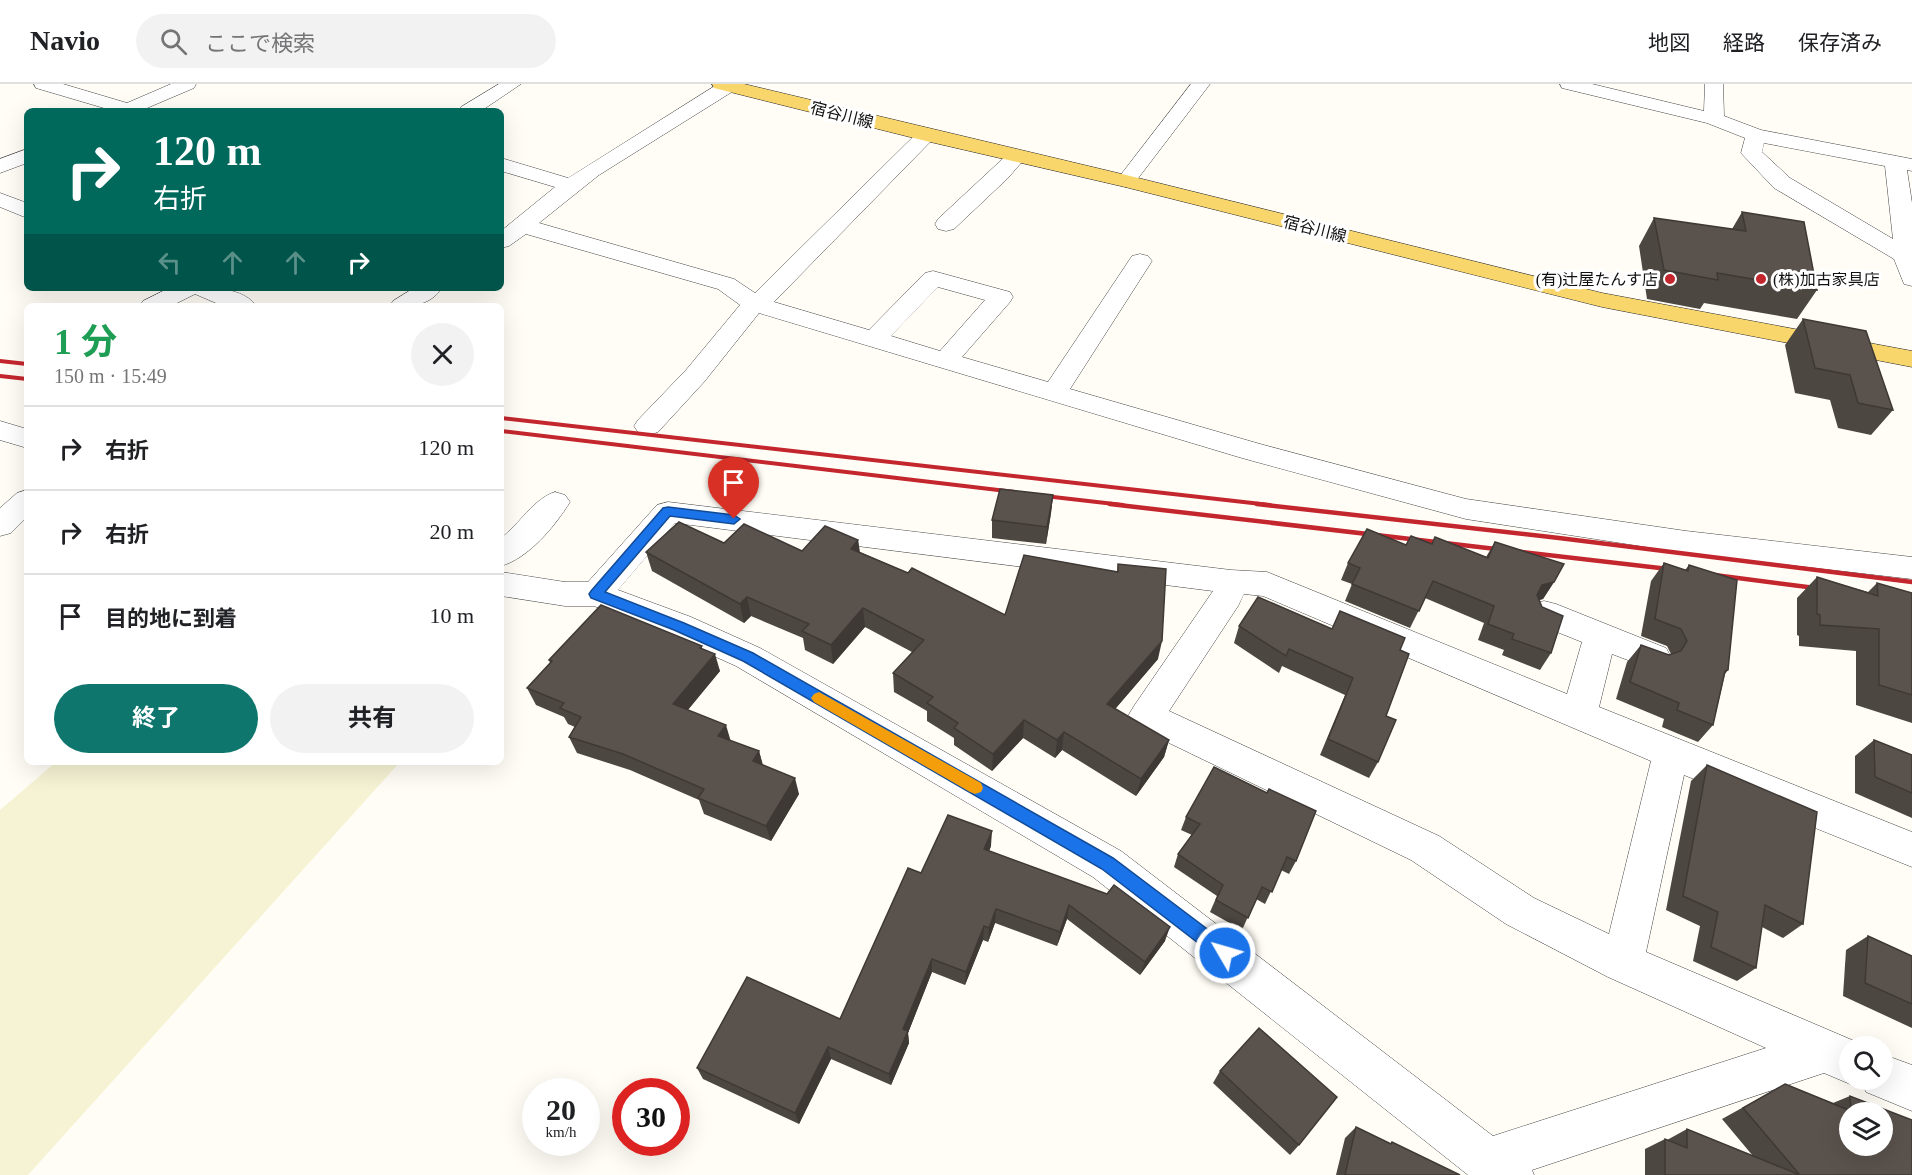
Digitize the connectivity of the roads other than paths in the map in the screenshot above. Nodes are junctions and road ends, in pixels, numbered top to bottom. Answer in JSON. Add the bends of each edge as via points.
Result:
{"nodes":[{"id":1,"x":43,"y":84,"type":"edge"},
{"id":2,"x":187,"y":84,"type":"edge"},
{"id":3,"x":512,"y":84,"type":"edge"},
{"id":4,"x":1201,"y":84,"type":"edge"},
{"id":5,"x":1569,"y":84,"type":"edge"},
{"id":6,"x":1714,"y":84,"type":"edge"},
{"id":7,"x":740,"y":86,"type":"edge"},
{"id":8,"x":120,"y":108,"type":"edge"},
{"id":9,"x":131,"y":108,"type":"edge"},
{"id":10,"x":473,"y":108,"type":"edge"},
{"id":11,"x":1714,"y":119,"type":"junction"},
{"id":12,"x":926,"y":135,"type":"junction"},
{"id":13,"x":1756,"y":135,"type":"junction"},
{"id":14,"x":24,"y":156,"type":"edge"},
{"id":15,"x":1017,"y":156,"type":"junction"},
{"id":16,"x":1904,"y":164,"type":"edge"},
{"id":17,"x":504,"y":165,"type":"edge"},
{"id":18,"x":0,"y":167,"type":"edge"},
{"id":19,"x":1126,"y":181,"type":"junction"},
{"id":20,"x":570,"y":186,"type":"junction"},
{"id":21,"x":0,"y":200,"type":"edge"},
{"id":22,"x":24,"y":211,"type":"edge"},
{"id":23,"x":946,"y":224,"type":"dead end"},
{"id":24,"x":524,"y":226,"type":"junction"},
{"id":25,"x":504,"y":239,"type":"edge"},
{"id":26,"x":1905,"y":256,"type":"junction"},
{"id":27,"x":1140,"y":261,"type":"dead end"},
{"id":28,"x":1912,"y":279,"type":"edge"},
{"id":29,"x":182,"y":291,"type":"edge"},
{"id":30,"x":208,"y":291,"type":"edge"},
{"id":31,"x":425,"y":291,"type":"edge"},
{"id":32,"x":158,"y":303,"type":"edge"},
{"id":33,"x":237,"y":303,"type":"edge"},
{"id":34,"x":407,"y":303,"type":"edge"},
{"id":35,"x":757,"y":305,"type":"junction"},
{"id":36,"x":874,"y":339,"type":"junction"},
{"id":37,"x":1912,"y":359,"type":"edge"},
{"id":38,"x":946,"y":360,"type":"junction"},
{"id":39,"x":1054,"y":393,"type":"junction"},
{"id":40,"x":648,"y":426,"type":"dead end"},
{"id":41,"x":0,"y":430,"type":"edge"},
{"id":42,"x":24,"y":438,"type":"edge"},
{"id":43,"x":555,"y":502,"type":"dead end"},
{"id":44,"x":24,"y":503,"type":"edge"},
{"id":45,"x":0,"y":527,"type":"edge"},
{"id":46,"x":24,"y":530,"type":"edge"},
{"id":47,"x":504,"y":553,"type":"edge"},
{"id":48,"x":1912,"y":568,"type":"edge"},
{"id":49,"x":1231,"y":582,"type":"junction"},
{"id":50,"x":504,"y":584,"type":"edge"},
{"id":51,"x":596,"y":594,"type":"junction"},
{"id":52,"x":1544,"y":614,"type":"edge"},
{"id":53,"x":1600,"y":636,"type":"junction"},
{"id":54,"x":1654,"y":657,"type":"edge"},
{"id":55,"x":1579,"y":715,"type":"junction"},
{"id":56,"x":1671,"y":753,"type":"junction"},
{"id":57,"x":1912,"y":850,"type":"edge"},
{"id":58,"x":1623,"y":963,"type":"junction"},
{"id":59,"x":1837,"y":1056,"type":"edge"},
{"id":60,"x":1893,"y":1080,"type":"edge"},
{"id":61,"x":1912,"y":1088,"type":"edge"},
{"id":62,"x":1499,"y":1168,"type":"edge"}],
"edges":[{"from":1,"to":8,"type":"street"},
{"from":2,"to":9,"type":"street"},
{"from":3,"to":10,"type":"street"},
{"from":4,"to":19,"type":"street"},
{"from":5,"to":11,"type":"street"},
{"from":6,"to":11,"type":"street"},
{"from":7,"to":12,"type":"main road","name":"宿谷川線"},
{"from":7,"to":20,"type":"street","via":[[609,158]]},
{"from":11,"to":13,"type":"street"},
{"from":12,"to":15,"type":"main road","name":"宿谷川線"},
{"from":12,"to":35,"type":"street"},
{"from":13,"to":16,"type":"street"},
{"from":13,"to":26,"type":"street","via":[[1751,153],[1782,183]]},
{"from":14,"to":18,"type":"street"},
{"from":15,"to":19,"type":"main road","name":"宿谷川線"},
{"from":15,"to":23,"type":"street","via":[[997,180]]},
{"from":16,"to":26,"type":"street"},
{"from":17,"to":20,"type":"street"},
{"from":19,"to":37,"type":"main road","name":"宿谷川線","via":[[1602,300]]},
{"from":20,"to":24,"type":"street"},
{"from":21,"to":22,"type":"street"},
{"from":24,"to":25,"type":"street"},
{"from":24,"to":35,"type":"street","via":[[726,284]]},
{"from":26,"to":28,"type":"street"},
{"from":27,"to":39,"type":"street"},
{"from":29,"to":32,"type":"street"},
{"from":30,"to":33,"type":"street"},
{"from":31,"to":34,"type":"street"},
{"from":35,"to":36,"type":"street"},
{"from":35,"to":40,"type":"street","via":[[751,307]]},
{"from":36,"to":38,"type":"street"},
{"from":36,"to":38,"type":"street","via":[[933,278],[1000,297]]},
{"from":38,"to":39,"type":"street"},
{"from":39,"to":48,"type":"street","via":[[1466,509],[1686,542]]},
{"from":41,"to":42,"type":"street"},
{"from":43,"to":47,"type":"street","via":[[526,535]]},
{"from":44,"to":45,"type":"street"},
{"from":45,"to":46,"type":"street"},
{"from":49,"to":51,"type":"street","via":[[668,512]]},
{"from":49,"to":55,"type":"street","via":[[1267,584]]},
{"from":49,"to":58,"type":"street","via":[[1227,598],[1146,716],[1425,848],[1520,911]]},
{"from":50,"to":51,"type":"street","via":[[565,594]]},
{"from":51,"to":62,"type":"street","via":[[748,657],[1107,864]]},
{"from":52,"to":53,"type":"street"},
{"from":53,"to":54,"type":"street"},
{"from":53,"to":55,"type":"street"},
{"from":55,"to":56,"type":"street"},
{"from":56,"to":57,"type":"street"},
{"from":56,"to":58,"type":"street"},
{"from":58,"to":59,"type":"street"},
{"from":59,"to":62,"type":"street"},
{"from":60,"to":61,"type":"street"}]}
